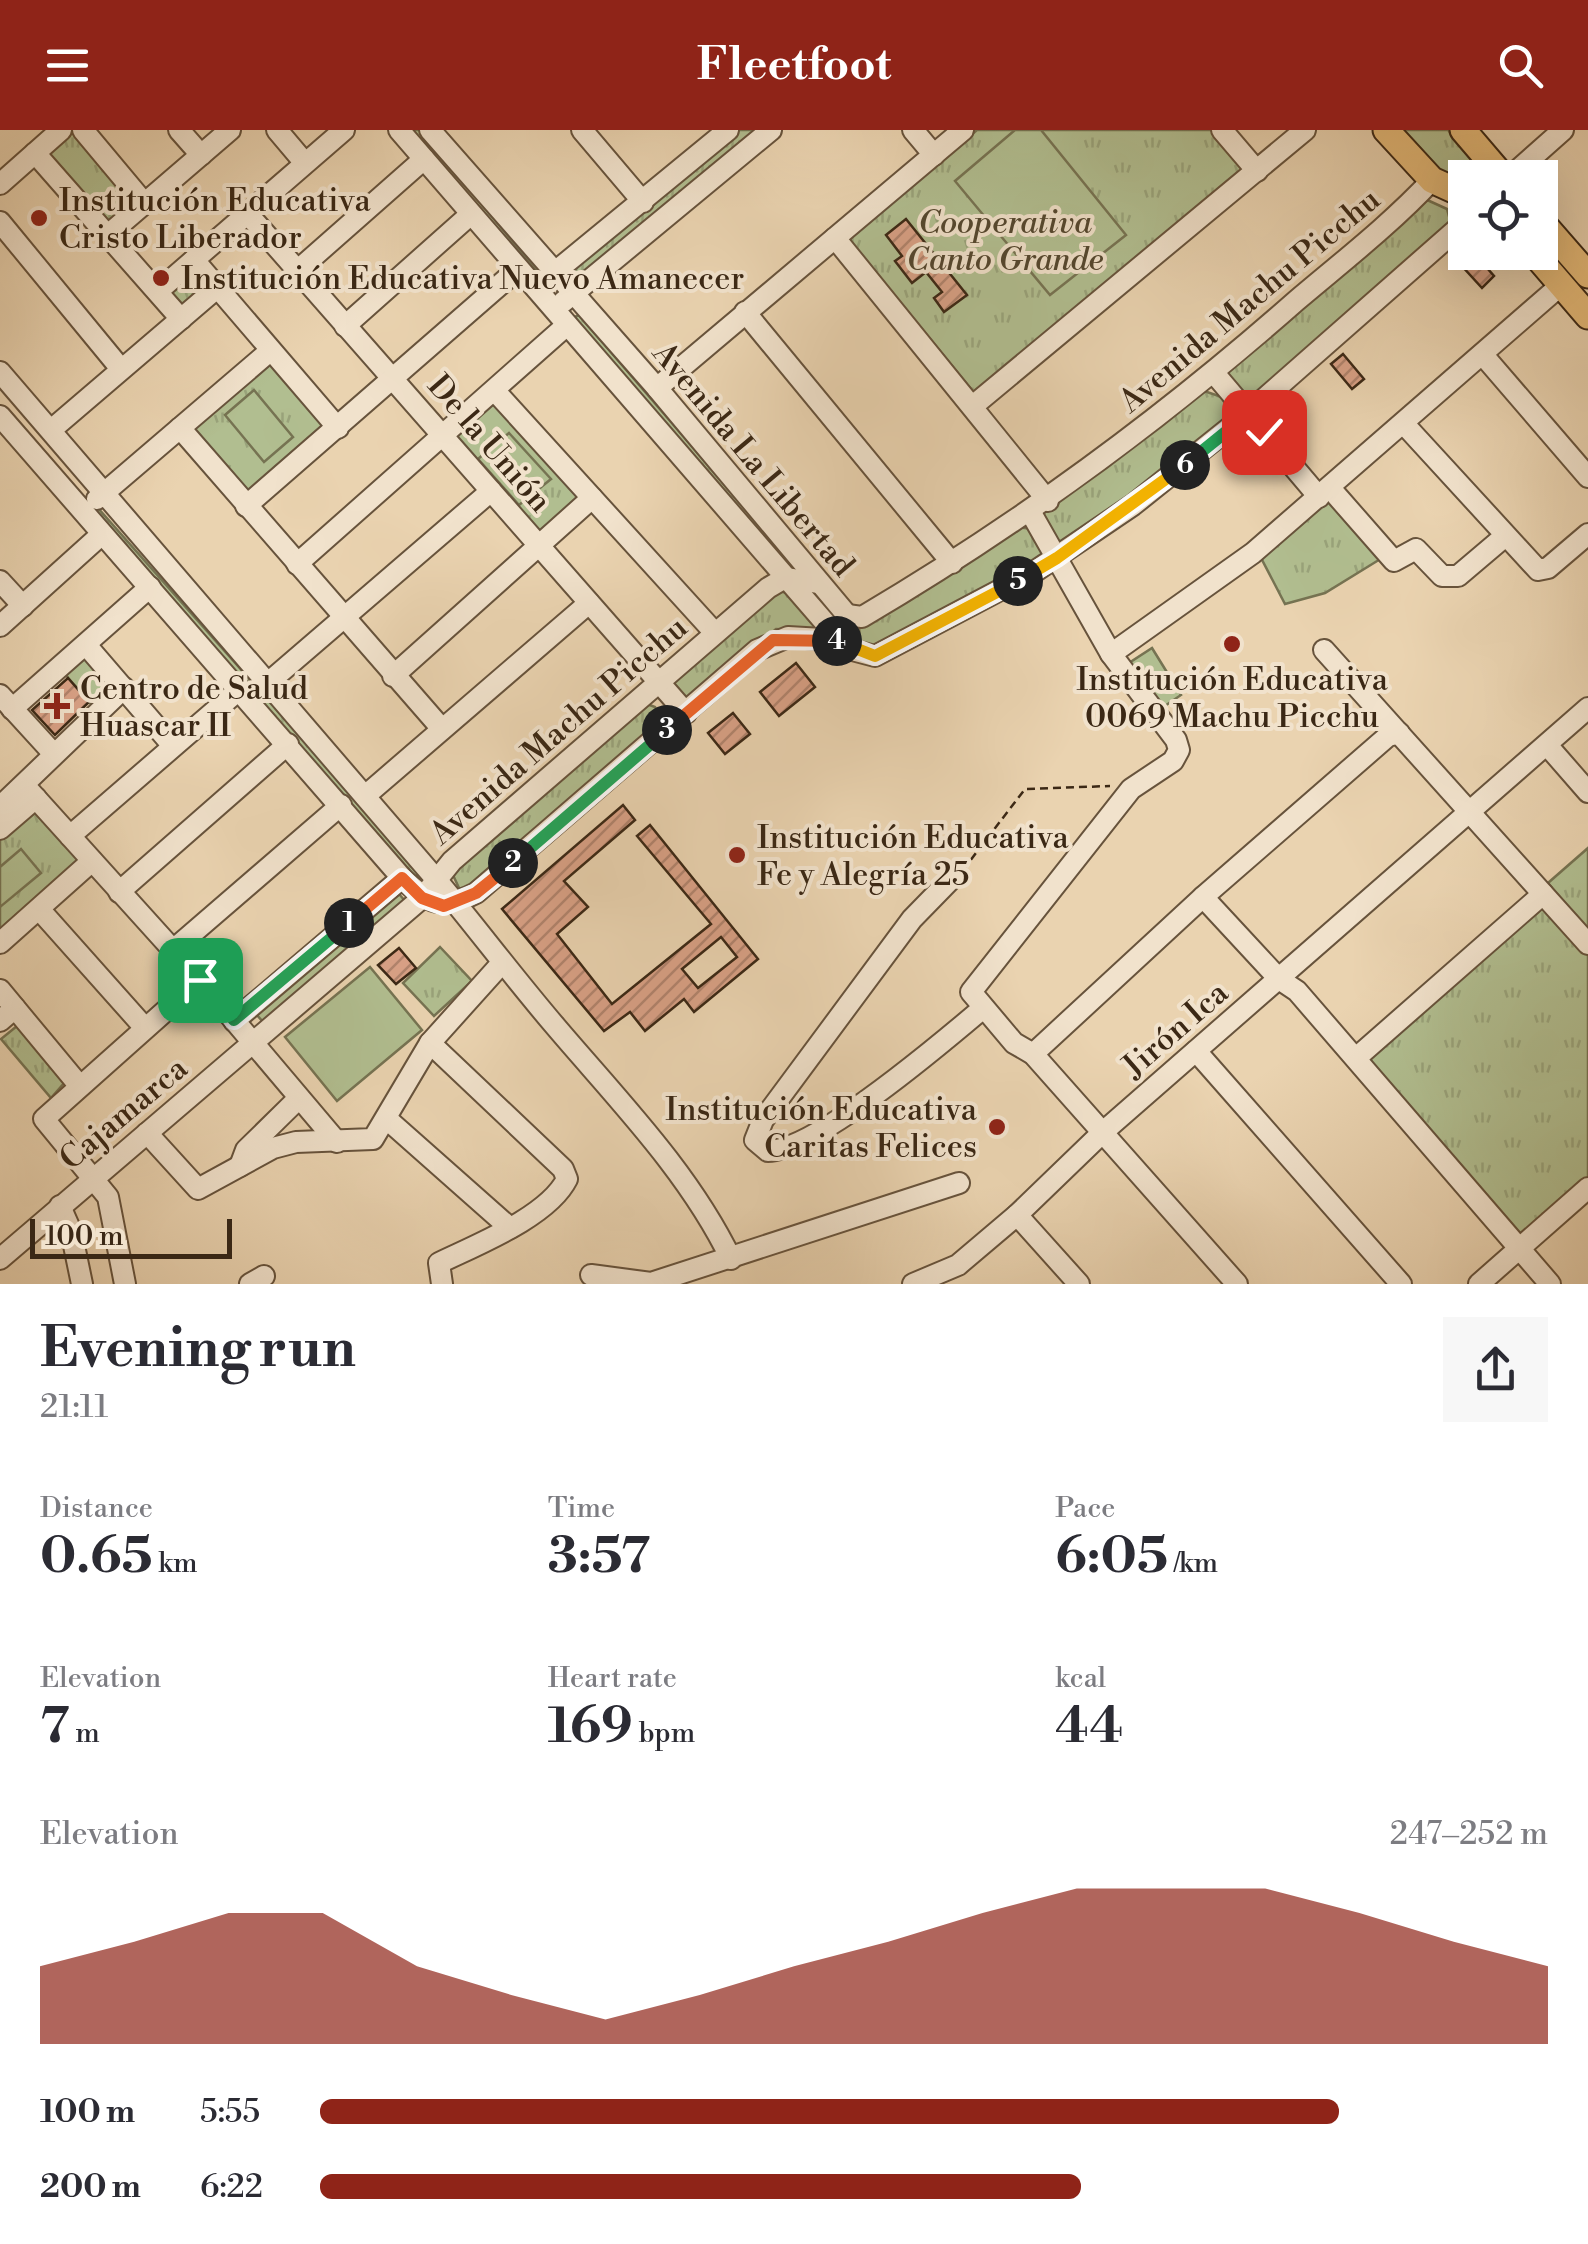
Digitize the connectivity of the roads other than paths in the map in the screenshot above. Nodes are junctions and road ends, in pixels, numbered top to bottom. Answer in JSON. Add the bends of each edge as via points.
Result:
{"nodes":[{"id":1,"x":61,"y":130,"type":"edge"},
{"id":2,"x":83,"y":130,"type":"edge"},
{"id":3,"x":180,"y":130,"type":"edge"},
{"id":4,"x":230,"y":130,"type":"edge"},
{"id":5,"x":277,"y":130,"type":"edge"},
{"id":6,"x":344,"y":130,"type":"edge"},
{"id":7,"x":398,"y":130,"type":"edge"},
{"id":8,"x":430,"y":130,"type":"edge"},
{"id":9,"x":582,"y":130,"type":"edge"},
{"id":10,"x":728,"y":130,"type":"edge"},
{"id":11,"x":771,"y":130,"type":"edge"},
{"id":12,"x":912,"y":130,"type":"edge"},
{"id":13,"x":963,"y":130,"type":"edge"},
{"id":14,"x":1222,"y":130,"type":"edge"},
{"id":15,"x":1305,"y":130,"type":"edge"},
{"id":16,"x":1386,"y":130,"type":"edge"},
{"id":17,"x":1463,"y":130,"type":"edge"},
{"id":18,"x":1563,"y":130,"type":"edge"},
{"id":19,"x":35,"y":153,"type":"junction"},
{"id":20,"x":201,"y":154,"type":"junction"},
{"id":21,"x":934,"y":155,"type":"junction"},
{"id":22,"x":424,"y":159,"type":"junction"},
{"id":23,"x":1490,"y":160,"type":"edge"},
{"id":24,"x":1527,"y":160,"type":"edge"},
{"id":25,"x":304,"y":162,"type":"junction"},
{"id":26,"x":1257,"y":171,"type":"junction"},
{"id":27,"x":1432,"y":180,"type":"junction"},
{"id":28,"x":0,"y":184,"type":"edge"},
{"id":29,"x":1448,"y":187,"type":"edge"},
{"id":30,"x":643,"y":202,"type":"junction"},
{"id":31,"x":144,"y":204,"type":"junction"},
{"id":32,"x":248,"y":213,"type":"junction"},
{"id":33,"x":472,"y":214,"type":"junction"},
{"id":34,"x":0,"y":222,"type":"edge"},
{"id":35,"x":108,"y":234,"type":"junction"},
{"id":36,"x":1448,"y":237,"type":"edge"},
{"id":37,"x":835,"y":238,"type":"junction"},
{"id":38,"x":1558,"y":243,"type":"edge"},
{"id":39,"x":194,"y":260,"type":"junction"},
{"id":40,"x":1585,"y":265,"type":"edge"},
{"id":41,"x":518,"y":269,"type":"junction"},
{"id":42,"x":297,"y":270,"type":"junction"},
{"id":43,"x":1549,"y":270,"type":"edge"},
{"id":44,"x":553,"y":273,"type":"junction"},
{"id":45,"x":1562,"y":285,"type":"junction"},
{"id":46,"x":217,"y":288,"type":"junction"},
{"id":47,"x":535,"y":288,"type":"junction"},
{"id":48,"x":158,"y":291,"type":"junction"},
{"id":49,"x":572,"y":294,"type":"junction"},
{"id":50,"x":745,"y":312,"type":"junction"},
{"id":51,"x":1588,"y":316,"type":"edge"},
{"id":52,"x":560,"y":318,"type":"junction"},
{"id":53,"x":181,"y":319,"type":"junction"},
{"id":54,"x":345,"y":326,"type":"junction"},
{"id":55,"x":270,"y":351,"type":"junction"},
{"id":56,"x":1483,"y":355,"type":"junction"},
{"id":57,"x":122,"y":368,"type":"junction"},
{"id":58,"x":0,"y":372,"type":"edge"},
{"id":59,"x":1214,"y":373,"type":"junction"},
{"id":60,"x":395,"y":380,"type":"junction"},
{"id":61,"x":657,"y":388,"type":"junction"},
{"id":62,"x":494,"y":391,"type":"junction"},
{"id":63,"x":974,"y":405,"type":"junction"},
{"id":64,"x":1248,"y":414,"type":"junction"},
{"id":65,"x":0,"y":416,"type":"edge"},
{"id":66,"x":1404,"y":424,"type":"junction"},
{"id":67,"x":180,"y":428,"type":"junction"},
{"id":68,"x":338,"y":428,"type":"junction"},
{"id":69,"x":51,"y":430,"type":"junction"},
{"id":70,"x":443,"y":436,"type":"junction"},
{"id":71,"x":1588,"y":476,"type":"edge"},
{"id":72,"x":491,"y":491,"type":"junction"},
{"id":73,"x":104,"y":492,"type":"junction"},
{"id":74,"x":1324,"y":492,"type":"junction"},
{"id":75,"x":592,"y":498,"type":"junction"},
{"id":76,"x":246,"y":506,"type":"junction"},
{"id":77,"x":1040,"y":507,"type":"junction"},
{"id":78,"x":82,"y":510,"type":"junction"},
{"id":79,"x":102,"y":534,"type":"junction"},
{"id":80,"x":1588,"y":534,"type":"edge"},
{"id":81,"x":1504,"y":537,"type":"junction"},
{"id":82,"x":540,"y":545,"type":"junction"},
{"id":83,"x":1057,"y":558,"type":"junction"},
{"id":84,"x":297,"y":564,"type":"junction"},
{"id":85,"x":952,"y":564,"type":"junction"},
{"id":86,"x":784,"y":578,"type":"junction"},
{"id":87,"x":0,"y":581,"type":"edge"},
{"id":88,"x":819,"y":583,"type":"junction"},
{"id":89,"x":150,"y":587,"type":"junction"},
{"id":90,"x":589,"y":603,"type":"junction"},
{"id":91,"x":22,"y":606,"type":"junction"},
{"id":92,"x":848,"y":615,"type":"junction"},
{"id":93,"x":342,"y":618,"type":"junction"},
{"id":94,"x":0,"y":626,"type":"edge"},
{"id":95,"x":715,"y":634,"type":"junction"},
{"id":96,"x":840,"y":640,"type":"junction"},
{"id":97,"x":87,"y":646,"type":"junction"},
{"id":98,"x":1324,"y":650,"type":"dead end"},
{"id":99,"x":1112,"y":654,"type":"junction"},
{"id":100,"x":393,"y":676,"type":"junction"},
{"id":101,"x":269,"y":682,"type":"junction"},
{"id":102,"x":659,"y":682,"type":"junction"},
{"id":103,"x":124,"y":688,"type":"junction"},
{"id":104,"x":240,"y":689,"type":"junction"},
{"id":105,"x":6,"y":702,"type":"edge"},
{"id":106,"x":1588,"y":708,"type":"edge"},
{"id":107,"x":686,"y":713,"type":"junction"},
{"id":108,"x":442,"y":729,"type":"junction"},
{"id":109,"x":1398,"y":733,"type":"junction"},
{"id":110,"x":288,"y":744,"type":"junction"},
{"id":111,"x":1547,"y":745,"type":"junction"},
{"id":112,"x":173,"y":746,"type":"junction"},
{"id":113,"x":52,"y":753,"type":"junction"},
{"id":114,"x":331,"y":756,"type":"junction"},
{"id":115,"x":312,"y":772,"type":"junction"},
{"id":116,"x":30,"y":791,"type":"junction"},
{"id":117,"x":1588,"y":792,"type":"edge"},
{"id":118,"x":366,"y":796,"type":"junction"},
{"id":119,"x":341,"y":806,"type":"junction"},
{"id":120,"x":1473,"y":811,"type":"junction"},
{"id":121,"x":3,"y":815,"type":"edge"},
{"id":122,"x":70,"y":836,"type":"junction"},
{"id":123,"x":92,"y":861,"type":"junction"},
{"id":124,"x":402,"y":878,"type":"junction"},
{"id":125,"x":435,"y":878,"type":"junction"},
{"id":126,"x":950,"y":879,"type":"road end"},
{"id":127,"x":119,"y":892,"type":"junction"},
{"id":128,"x":1544,"y":894,"type":"junction"},
{"id":129,"x":1204,"y":896,"type":"junction"},
{"id":130,"x":422,"y":898,"type":"junction"},
{"id":131,"x":456,"y":904,"type":"junction"},
{"id":132,"x":39,"y":909,"type":"junction"},
{"id":133,"x":0,"y":943,"type":"edge"},
{"id":134,"x":1588,"y":944,"type":"edge"},
{"id":135,"x":172,"y":950,"type":"junction"},
{"id":136,"x":502,"y":964,"type":"junction"},
{"id":137,"x":1278,"y":979,"type":"junction"},
{"id":138,"x":200,"y":980,"type":"junction"},
{"id":139,"x":0,"y":990,"type":"edge"},
{"id":140,"x":976,"y":1000,"type":"junction"},
{"id":141,"x":8,"y":1014,"type":"edge"},
{"id":142,"x":234,"y":1020,"type":"junction"},
{"id":143,"x":144,"y":1028,"type":"junction"},
{"id":144,"x":252,"y":1042,"type":"junction"},
{"id":145,"x":430,"y":1044,"type":"junction"},
{"id":146,"x":1196,"y":1051,"type":"junction"},
{"id":147,"x":1033,"y":1054,"type":"junction"},
{"id":148,"x":1356,"y":1058,"type":"junction"},
{"id":149,"x":78,"y":1084,"type":"junction"},
{"id":150,"x":299,"y":1098,"type":"junction"},
{"id":151,"x":388,"y":1120,"type":"junction"},
{"id":152,"x":1102,"y":1132,"type":"junction"},
{"id":153,"x":147,"y":1133,"type":"junction"},
{"id":154,"x":337,"y":1142,"type":"junction"},
{"id":155,"x":240,"y":1166,"type":"junction"},
{"id":156,"x":94,"y":1178,"type":"junction"},
{"id":157,"x":959,"y":1183,"type":"dead end"},
{"id":158,"x":1588,"y":1188,"type":"edge"},
{"id":159,"x":60,"y":1206,"type":"junction"},
{"id":160,"x":1017,"y":1215,"type":"junction"},
{"id":161,"x":510,"y":1228,"type":"junction"},
{"id":162,"x":1520,"y":1248,"type":"junction"},
{"id":163,"x":0,"y":1259,"type":"edge"},
{"id":164,"x":731,"y":1259,"type":"junction"},
{"id":165,"x":440,"y":1273,"type":"edge"},
{"id":166,"x":591,"y":1274,"type":"dead end"},
{"id":167,"x":927,"y":1281,"type":"edge"},
{"id":168,"x":82,"y":1284,"type":"edge"},
{"id":169,"x":125,"y":1284,"type":"edge"},
{"id":170,"x":651,"y":1284,"type":"edge"},
{"id":171,"x":1079,"y":1284,"type":"edge"},
{"id":172,"x":1236,"y":1284,"type":"edge"},
{"id":173,"x":1400,"y":1284,"type":"edge"},
{"id":174,"x":1479,"y":1284,"type":"edge"},
{"id":175,"x":1550,"y":1284,"type":"edge"}],
"edges":[{"from":1,"to":19,"type":"street"},
{"from":2,"to":31,"type":"street"},
{"from":3,"to":20,"type":"street"},
{"from":4,"to":20,"type":"street"},
{"from":5,"to":25,"type":"street"},
{"from":6,"to":25,"type":"street"},
{"from":7,"to":22,"type":"street","name":"Avenida La Libertad"},
{"from":8,"to":44,"type":"street","name":"Avenida La Libertad"},
{"from":9,"to":30,"type":"street"},
{"from":10,"to":30,"type":"street"},
{"from":11,"to":49,"type":"street"},
{"from":12,"to":21,"type":"street"},
{"from":13,"to":21,"type":"street"},
{"from":14,"to":26,"type":"street"},
{"from":15,"to":26,"type":"street"},
{"from":16,"to":27,"type":"main road"},
{"from":17,"to":23,"type":"main road"},
{"from":18,"to":24,"type":"street"},
{"from":19,"to":28,"type":"street"},
{"from":19,"to":35,"type":"street"},
{"from":20,"to":31,"type":"street"},
{"from":21,"to":37,"type":"street"},
{"from":22,"to":33,"type":"street","name":"Avenida La Libertad"},
{"from":22,"to":42,"type":"street"},
{"from":25,"to":32,"type":"street"},
{"from":26,"to":63,"type":"street"},
{"from":27,"to":29,"type":"main road"},
{"from":27,"to":59,"type":"street","name":"Avenida Machu Picchu"},
{"from":30,"to":44,"type":"street"},
{"from":31,"to":35,"type":"street"},
{"from":32,"to":39,"type":"street"},
{"from":32,"to":42,"type":"street","name":"De la Unión"},
{"from":33,"to":41,"type":"street","name":"Avenida La Libertad"},
{"from":33,"to":54,"type":"street"},
{"from":34,"to":57,"type":"street"},
{"from":35,"to":48,"type":"street"},
{"from":36,"to":64,"type":"street"},
{"from":37,"to":50,"type":"street"},
{"from":37,"to":63,"type":"street"},
{"from":38,"to":40,"type":"main road"},
{"from":39,"to":46,"type":"street"},
{"from":39,"to":48,"type":"street"},
{"from":41,"to":47,"type":"street","name":"Avenida La Libertad"},
{"from":41,"to":60,"type":"street"},
{"from":42,"to":54,"type":"street","name":"De la Unión"},
{"from":43,"to":45,"type":"main road"},
{"from":44,"to":47,"type":"street"},
{"from":44,"to":49,"type":"street","name":"Avenida La Libertad"},
{"from":45,"to":51,"type":"main road"},
{"from":45,"to":56,"type":"street"},
{"from":46,"to":53,"type":"street"},
{"from":46,"to":55,"type":"street"},
{"from":47,"to":52,"type":"street","name":"Avenida La Libertad"},
{"from":48,"to":53,"type":"street"},
{"from":49,"to":52,"type":"street"},
{"from":49,"to":61,"type":"street","name":"Avenida La Libertad"},
{"from":50,"to":61,"type":"street"},
{"from":50,"to":85,"type":"street"},
{"from":52,"to":62,"type":"street"},
{"from":52,"to":86,"type":"street","name":"Avenida La Libertad"},
{"from":53,"to":57,"type":"street"},
{"from":54,"to":60,"type":"street","name":"De la Unión"},
{"from":55,"to":67,"type":"street"},
{"from":55,"to":68,"type":"street"},
{"from":56,"to":66,"type":"street"},
{"from":56,"to":71,"type":"street"},
{"from":57,"to":69,"type":"street"},
{"from":58,"to":69,"type":"street"},
{"from":59,"to":64,"type":"street"},
{"from":59,"to":77,"type":"street","name":"Avenida Machu Picchu"},
{"from":60,"to":68,"type":"street"},
{"from":60,"to":70,"type":"street","name":"De la Unión"},
{"from":61,"to":88,"type":"street","name":"Avenida La Libertad"},
{"from":62,"to":70,"type":"street"},
{"from":62,"to":75,"type":"street"},
{"from":63,"to":77,"type":"street"},
{"from":64,"to":74,"type":"street"},
{"from":64,"to":83,"type":"street"},
{"from":65,"to":78,"type":"street"},
{"from":66,"to":74,"type":"street"},
{"from":66,"to":81,"type":"street"},
{"from":67,"to":73,"type":"street"},
{"from":67,"to":76,"type":"street"},
{"from":68,"to":76,"type":"street"},
{"from":69,"to":73,"type":"street"},
{"from":70,"to":72,"type":"street","name":"De la Unión"},
{"from":70,"to":84,"type":"street"},
{"from":72,"to":82,"type":"street","name":"De la Unión"},
{"from":72,"to":93,"type":"street"},
{"from":73,"to":78,"type":"street"},
{"from":73,"to":101,"type":"street"},
{"from":74,"to":81,"type":"street","via":[[1394,561],[1416,549],[1442,576],[1458,576]]},
{"from":74,"to":99,"type":"street","via":[[1253,553]]},
{"from":75,"to":82,"type":"street"},
{"from":75,"to":95,"type":"street"},
{"from":76,"to":84,"type":"street"},
{"from":77,"to":83,"type":"street"},
{"from":77,"to":85,"type":"street","name":"Avenida Machu Picchu"},
{"from":78,"to":79,"type":"street"},
{"from":79,"to":89,"type":"street"},
{"from":79,"to":91,"type":"street"},
{"from":80,"to":81,"type":"street","via":[[1538,570]]},
{"from":82,"to":90,"type":"street","name":"De la Unión"},
{"from":82,"to":100,"type":"street"},
{"from":83,"to":96,"type":"street","via":[[875,656]]},
{"from":83,"to":99,"type":"street"},
{"from":84,"to":93,"type":"street"},
{"from":85,"to":92,"type":"street","name":"Avenida Machu Picchu","via":[[862,617]]},
{"from":86,"to":88,"type":"street"},
{"from":86,"to":95,"type":"street","name":"Avenida Machu Picchu"},
{"from":86,"to":96,"type":"street","name":"Avenida La Libertad"},
{"from":87,"to":91,"type":"street"},
{"from":88,"to":92,"type":"street","name":"Avenida La Libertad"},
{"from":89,"to":97,"type":"street"},
{"from":89,"to":104,"type":"street"},
{"from":90,"to":102,"type":"street","name":"De la Unión"},
{"from":90,"to":108,"type":"street"},
{"from":91,"to":94,"type":"street"},
{"from":92,"to":96,"type":"street","name":"Avenida La Libertad"},
{"from":93,"to":100,"type":"street"},
{"from":93,"to":101,"type":"street"},
{"from":95,"to":102,"type":"street","name":"Avenida Machu Picchu"},
{"from":96,"to":107,"type":"street","via":[[773,640]]},
{"from":97,"to":103,"type":"street"},
{"from":97,"to":105,"type":"street"},
{"from":98,"to":109,"type":"street"},
{"from":99,"to":140,"type":"street","via":[[1176,740],[1174,761],[1131,789]]},
{"from":100,"to":108,"type":"street"},
{"from":101,"to":114,"type":"street"},
{"from":102,"to":107,"type":"street","name":"De la Unión"},
{"from":102,"to":125,"type":"street","name":"Avenida Machu Picchu"},
{"from":103,"to":112,"type":"street"},
{"from":103,"to":113,"type":"street"},
{"from":104,"to":110,"type":"street"},
{"from":104,"to":112,"type":"street"},
{"from":105,"to":113,"type":"street"},
{"from":106,"to":111,"type":"street","name":"Jirón Ica"},
{"from":107,"to":131,"type":"street"},
{"from":108,"to":118,"type":"street"},
{"from":109,"to":120,"type":"street"},
{"from":109,"to":129,"type":"street"},
{"from":110,"to":115,"type":"street"},
{"from":110,"to":127,"type":"street"},
{"from":111,"to":117,"type":"street"},
{"from":111,"to":120,"type":"street","name":"Jirón Ica"},
{"from":112,"to":122,"type":"street"},
{"from":113,"to":116,"type":"street"},
{"from":114,"to":115,"type":"street"},
{"from":114,"to":118,"type":"street"},
{"from":115,"to":119,"type":"street"},
{"from":116,"to":121,"type":"street"},
{"from":116,"to":122,"type":"street"},
{"from":118,"to":125,"type":"street"},
{"from":119,"to":124,"type":"street"},
{"from":119,"to":135,"type":"street"},
{"from":120,"to":128,"type":"street"},
{"from":120,"to":137,"type":"street","name":"Jirón Ica"},
{"from":122,"to":123,"type":"street"},
{"from":123,"to":127,"type":"street"},
{"from":123,"to":132,"type":"street"},
{"from":124,"to":130,"type":"street"},
{"from":124,"to":142,"type":"street"},
{"from":125,"to":130,"type":"street","name":"Avenida Machu Picchu"},
{"from":125,"to":131,"type":"street"},
{"from":126,"to":140,"type":"street","via":[[869,976],[763,1120],[756,1140],[768,1152],[795,1145],[896,1083]]},
{"from":127,"to":135,"type":"street"},
{"from":128,"to":134,"type":"street"},
{"from":128,"to":148,"type":"street"},
{"from":129,"to":137,"type":"street"},
{"from":129,"to":147,"type":"street"},
{"from":130,"to":131,"type":"street"},
{"from":130,"to":144,"type":"street","name":"Cajamarca"},
{"from":131,"to":136,"type":"street"},
{"from":132,"to":133,"type":"street"},
{"from":132,"to":143,"type":"street"},
{"from":135,"to":138,"type":"street"},
{"from":136,"to":145,"type":"street"},
{"from":136,"to":164,"type":"street","via":[[658,1146]]},
{"from":137,"to":146,"type":"street","name":"Jirón Ica"},
{"from":137,"to":148,"type":"street","via":[[1298,992]]},
{"from":138,"to":142,"type":"street"},
{"from":138,"to":143,"type":"street"},
{"from":139,"to":141,"type":"street"},
{"from":140,"to":147,"type":"street","via":[[1014,1043]]},
{"from":141,"to":149,"type":"street"},
{"from":142,"to":144,"type":"street"},
{"from":143,"to":149,"type":"street"},
{"from":144,"to":150,"type":"street"},
{"from":144,"to":153,"type":"street","name":"Cajamarca"},
{"from":145,"to":151,"type":"street"},
{"from":145,"to":161,"type":"street","via":[[563,1169],[562,1190]]},
{"from":146,"to":152,"type":"street","name":"Jirón Ica"},
{"from":146,"to":173,"type":"street"},
{"from":147,"to":152,"type":"street"},
{"from":148,"to":162,"type":"street"},
{"from":149,"to":156,"type":"street","via":[[44,1118]]},
{"from":150,"to":154,"type":"street"},
{"from":150,"to":155,"type":"street","via":[[246,1150]]},
{"from":151,"to":154,"type":"street","via":[[373,1139]]},
{"from":151,"to":161,"type":"street"},
{"from":152,"to":160,"type":"street","name":"Jirón Ica"},
{"from":152,"to":172,"type":"street"},
{"from":153,"to":155,"type":"street","via":[[198,1189]]},
{"from":153,"to":156,"type":"street","name":"Cajamarca"},
{"from":154,"to":155,"type":"street","via":[[296,1142]]},
{"from":156,"to":159,"type":"street","name":"Cajamarca"},
{"from":156,"to":169,"type":"street","via":[[108,1196]]},
{"from":157,"to":164,"type":"street"},
{"from":158,"to":162,"type":"street"},
{"from":159,"to":163,"type":"street","name":"Cajamarca"},
{"from":159,"to":168,"type":"street"},
{"from":160,"to":167,"type":"street","name":"Jirón Ica","via":[[958,1265]]},
{"from":160,"to":171,"type":"street"},
{"from":161,"to":165,"type":"street"},
{"from":162,"to":174,"type":"street"},
{"from":162,"to":175,"type":"street"},
{"from":164,"to":170,"type":"street"},
{"from":166,"to":170,"type":"street"}]}
